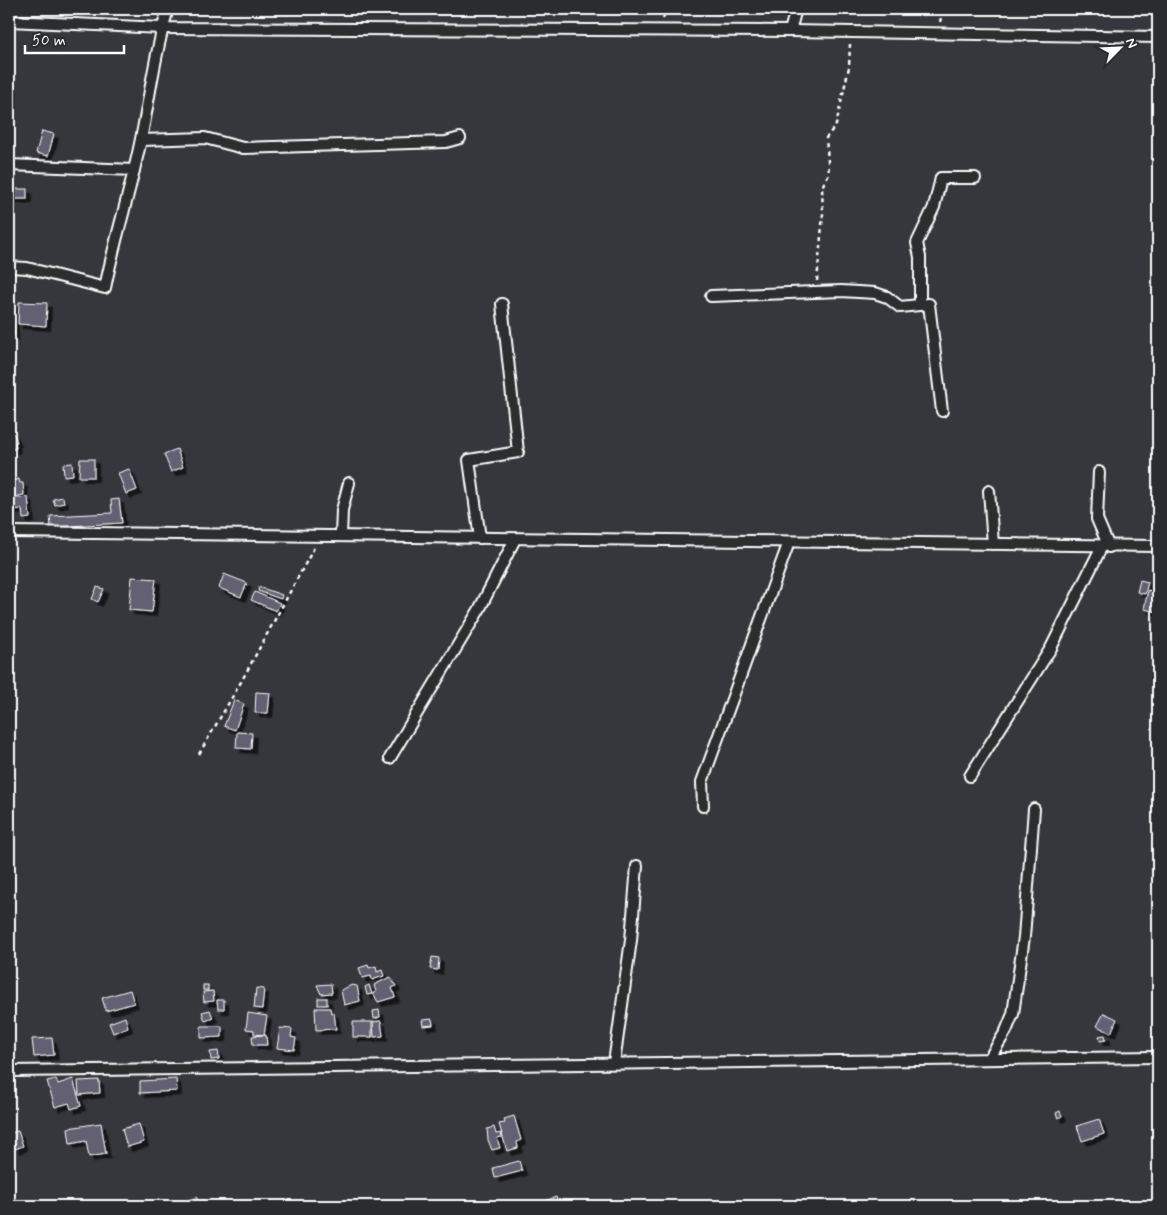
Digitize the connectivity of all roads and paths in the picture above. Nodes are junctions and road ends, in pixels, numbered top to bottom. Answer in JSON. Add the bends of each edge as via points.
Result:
{"nodes":[{"id":1,"x":168,"y":9,"type":"edge"},
{"id":2,"x":796,"y":9,"type":"edge"},
{"id":3,"x":9,"y":21,"type":"edge"},
{"id":4,"x":162,"y":28,"type":"junction"},
{"id":5,"x":790,"y":31,"type":"junction"},
{"id":6,"x":851,"y":32,"type":"junction"},
{"id":7,"x":1158,"y":37,"type":"edge"},
{"id":8,"x":460,"y":138,"type":"dead end"},
{"id":9,"x":141,"y":140,"type":"junction"},
{"id":10,"x":9,"y":165,"type":"edge"},
{"id":11,"x":134,"y":170,"type":"junction"},
{"id":12,"x":975,"y":178,"type":"dead end"},
{"id":13,"x":9,"y":267,"type":"edge"},
{"id":14,"x":816,"y":292,"type":"junction"},
{"id":15,"x":711,"y":296,"type":"dead end"},
{"id":16,"x":502,"y":304,"type":"dead end"},
{"id":17,"x":920,"y":305,"type":"junction"},
{"id":18,"x":942,"y":411,"type":"dead end"},
{"id":19,"x":1099,"y":472,"type":"dead end"},
{"id":20,"x":349,"y":483,"type":"dead end"},
{"id":21,"x":989,"y":491,"type":"dead end"},
{"id":22,"x":9,"y":532,"type":"edge"},
{"id":23,"x":320,"y":536,"type":"junction"},
{"id":24,"x":341,"y":536,"type":"junction"},
{"id":25,"x":480,"y":538,"type":"junction"},
{"id":26,"x":515,"y":539,"type":"junction"},
{"id":27,"x":789,"y":542,"type":"junction"},
{"id":28,"x":992,"y":544,"type":"junction"},
{"id":29,"x":1106,"y":546,"type":"junction"},
{"id":30,"x":1158,"y":546,"type":"edge"},
{"id":31,"x":199,"y":754,"type":"dead end"},
{"id":32,"x":390,"y":758,"type":"dead end"},
{"id":33,"x":970,"y":776,"type":"dead end"},
{"id":34,"x":702,"y":806,"type":"dead end"},
{"id":35,"x":1034,"y":809,"type":"dead end"},
{"id":36,"x":637,"y":866,"type":"dead end"},
{"id":37,"x":1158,"y":1057,"type":"edge"},
{"id":38,"x":989,"y":1059,"type":"junction"},
{"id":39,"x":614,"y":1063,"type":"junction"},
{"id":40,"x":9,"y":1072,"type":"edge"}],
"edges":[{"from":1,"to":4,"type":"street"},
{"from":2,"to":5,"type":"street"},
{"from":3,"to":4,"type":"street"},
{"from":4,"to":5,"type":"street"},
{"from":4,"to":9,"type":"street"},
{"from":5,"to":6,"type":"street"},
{"from":6,"to":7,"type":"street"},
{"from":6,"to":14,"type":"path","via":[[849,67],[836,125],[826,138],[829,174],[822,187],[823,214]]},
{"from":8,"to":9,"type":"street","via":[[446,142],[243,148],[205,138]]},
{"from":9,"to":11,"type":"street"},
{"from":10,"to":11,"type":"street"},
{"from":11,"to":13,"type":"street","via":[[105,288],[27,268]]},
{"from":12,"to":17,"type":"street","via":[[941,178],[934,207],[918,243]]},
{"from":14,"to":15,"type":"street"},
{"from":14,"to":17,"type":"street","via":[[875,293],[900,307]]},
{"from":16,"to":25,"type":"street","via":[[518,452],[469,460]]},
{"from":17,"to":18,"type":"street","via":[[929,304]]},
{"from":19,"to":29,"type":"street","via":[[1097,519]]},
{"from":20,"to":24,"type":"street","via":[[342,510]]},
{"from":21,"to":28,"type":"street"},
{"from":22,"to":23,"type":"street"},
{"from":23,"to":24,"type":"street"},
{"from":23,"to":31,"type":"path"},
{"from":24,"to":25,"type":"street"},
{"from":25,"to":26,"type":"street"},
{"from":26,"to":27,"type":"street"},
{"from":26,"to":32,"type":"street","via":[[479,610]]},
{"from":27,"to":28,"type":"street"},
{"from":27,"to":34,"type":"street","via":[[702,782]]},
{"from":28,"to":29,"type":"street"},
{"from":29,"to":30,"type":"street"},
{"from":29,"to":33,"type":"street","via":[[1050,648]]},
{"from":35,"to":38,"type":"street","via":[[1024,937],[1013,1014]]},
{"from":36,"to":39,"type":"street"},
{"from":37,"to":38,"type":"street"},
{"from":38,"to":39,"type":"street"},
{"from":39,"to":40,"type":"street"}]}
